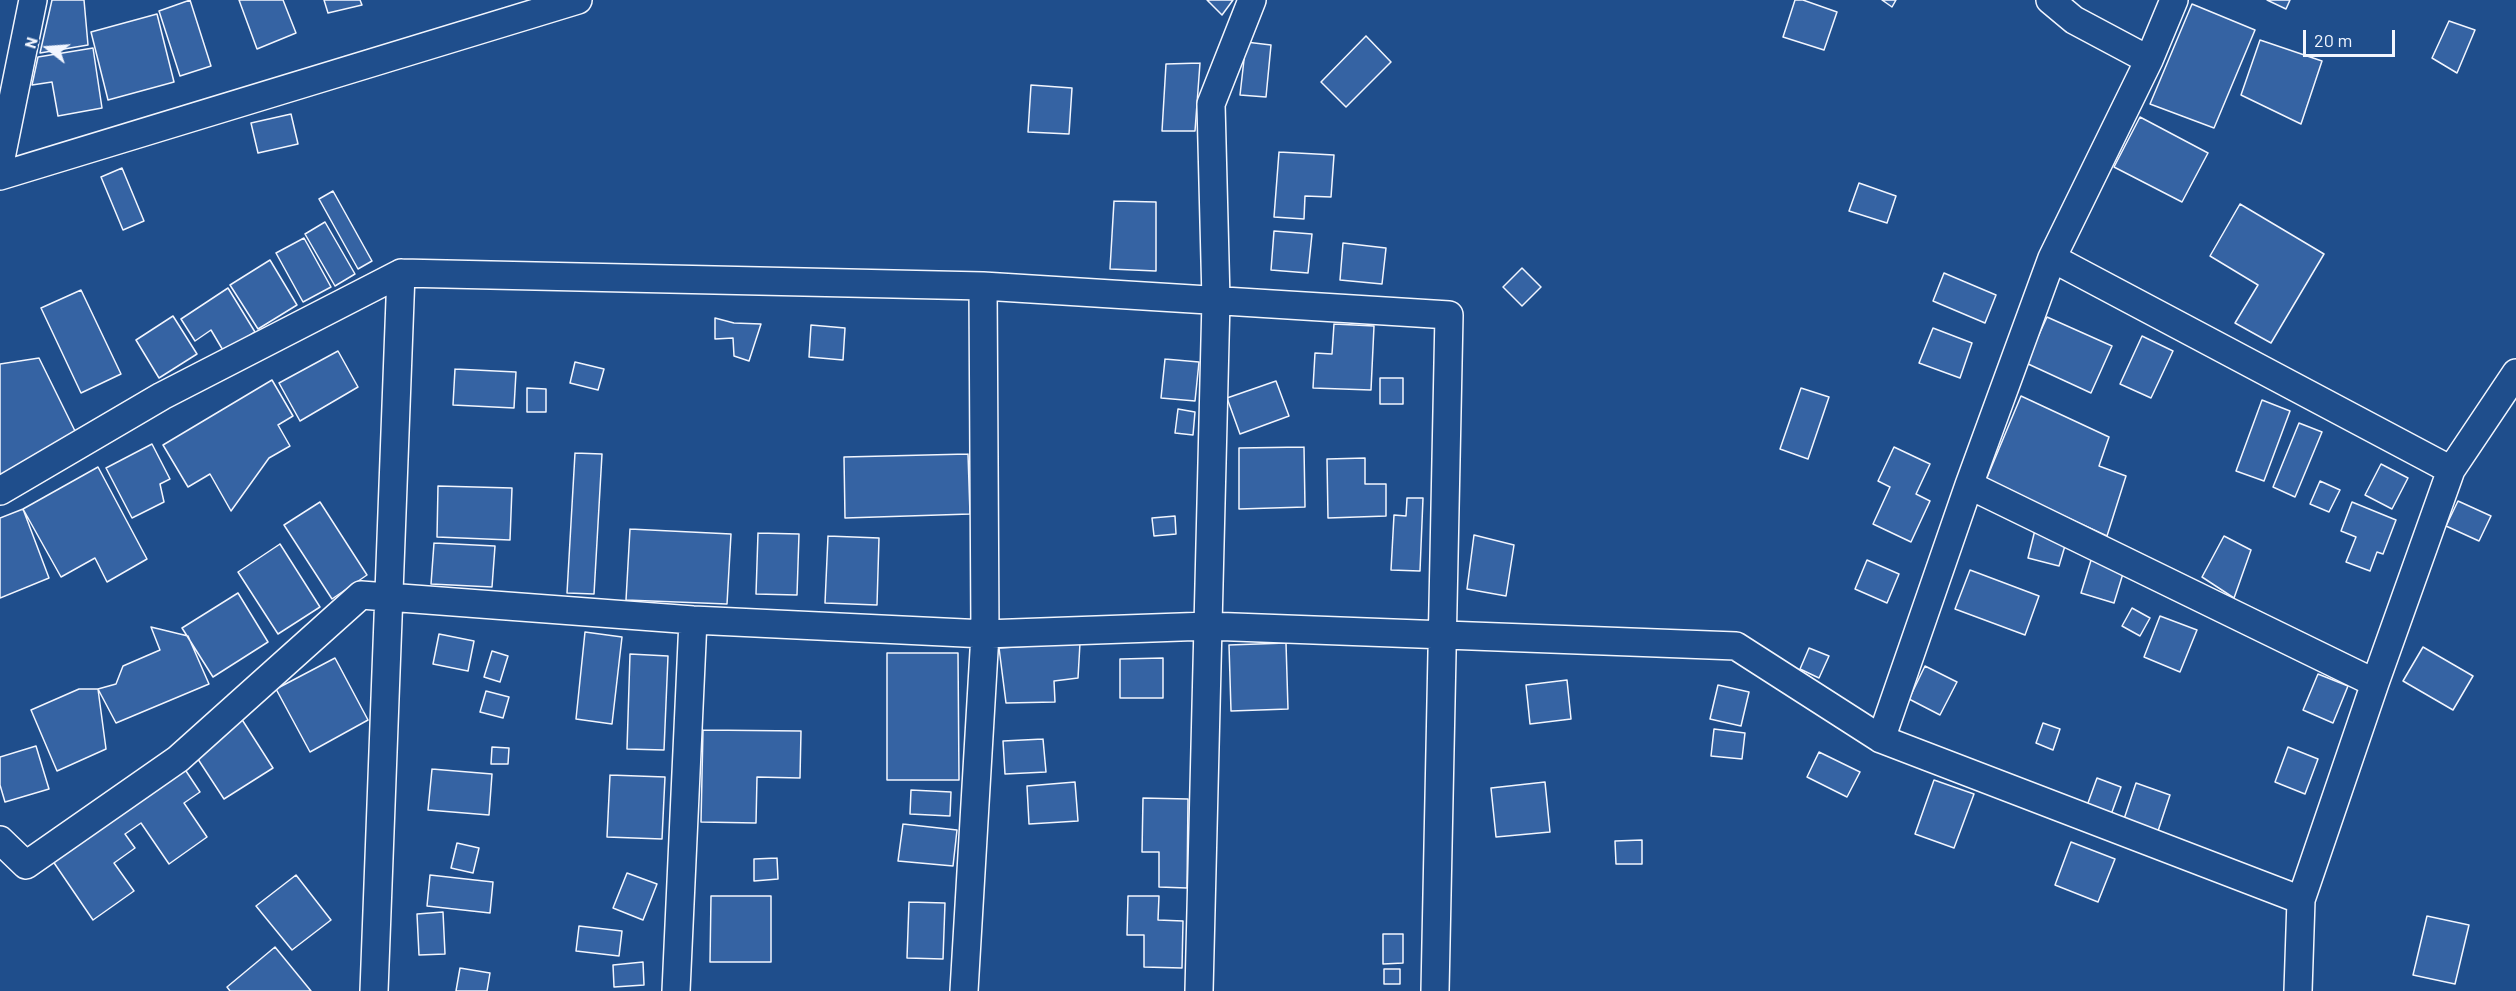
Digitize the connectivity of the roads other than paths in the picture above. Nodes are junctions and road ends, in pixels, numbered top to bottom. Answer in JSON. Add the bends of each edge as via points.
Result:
{"nodes":[{"id":1,"x":33,"y":0,"type":"edge"},
{"id":2,"x":578,"y":0,"type":"edge"},
{"id":3,"x":1252,"y":0,"type":"edge"},
{"id":4,"x":2050,"y":0,"type":"edge"},
{"id":5,"x":2174,"y":0,"type":"edge"},
{"id":6,"x":2149,"y":60,"type":"junction"},
{"id":7,"x":0,"y":164,"type":"edge"},
{"id":8,"x":0,"y":176,"type":"edge"},
{"id":9,"x":2052,"y":258,"type":"junction"},
{"id":10,"x":401,"y":273,"type":"junction"},
{"id":11,"x":983,"y":286,"type":"junction"},
{"id":12,"x":1216,"y":300,"type":"junction"},
{"id":13,"x":2516,"y":373,"type":"edge"},
{"id":14,"x":2451,"y":470,"type":"junction"},
{"id":15,"x":1969,"y":485,"type":"junction"},
{"id":16,"x":0,"y":491,"type":"edge"},
{"id":17,"x":389,"y":596,"type":"junction"},
{"id":18,"x":693,"y":620,"type":"junction"},
{"id":19,"x":1208,"y":626,"type":"junction"},
{"id":20,"x":985,"y":634,"type":"junction"},
{"id":21,"x":1443,"y":634,"type":"junction"},
{"id":22,"x":2375,"y":683,"type":"junction"},
{"id":23,"x":1881,"y":740,"type":"junction"},
{"id":24,"x":0,"y":840,"type":"edge"},
{"id":25,"x":2301,"y":900,"type":"junction"},
{"id":26,"x":374,"y":991,"type":"edge"},
{"id":27,"x":676,"y":991,"type":"edge"},
{"id":28,"x":964,"y":991,"type":"edge"},
{"id":29,"x":1199,"y":991,"type":"edge"},
{"id":30,"x":1436,"y":991,"type":"edge"},
{"id":31,"x":2298,"y":991,"type":"edge"}],
"edges":[{"from":1,"to":7,"type":"street"},
{"from":2,"to":8,"type":"street"},
{"from":3,"to":12,"type":"street","via":[[1211,104]]},
{"from":4,"to":6,"type":"street","via":[[2074,20]]},
{"from":5,"to":6,"type":"street"},
{"from":6,"to":9,"type":"street"},
{"from":9,"to":14,"type":"street"},
{"from":9,"to":15,"type":"street"},
{"from":10,"to":11,"type":"street"},
{"from":10,"to":16,"type":"street","via":[[162,396]]},
{"from":10,"to":17,"type":"street"},
{"from":11,"to":12,"type":"street"},
{"from":11,"to":20,"type":"street"},
{"from":12,"to":19,"type":"street"},
{"from":12,"to":21,"type":"street","via":[[1449,315]]},
{"from":13,"to":14,"type":"street"},
{"from":14,"to":22,"type":"street"},
{"from":15,"to":22,"type":"street"},
{"from":15,"to":23,"type":"street"},
{"from":17,"to":18,"type":"street"},
{"from":17,"to":24,"type":"street","via":[[361,595],[178,759],[26,865]]},
{"from":17,"to":26,"type":"street"},
{"from":18,"to":20,"type":"street"},
{"from":18,"to":27,"type":"street"},
{"from":19,"to":20,"type":"street"},
{"from":19,"to":21,"type":"street"},
{"from":19,"to":29,"type":"street"},
{"from":20,"to":28,"type":"street"},
{"from":21,"to":23,"type":"street","via":[[1736,646]]},
{"from":21,"to":30,"type":"street"},
{"from":22,"to":25,"type":"street"},
{"from":23,"to":25,"type":"street"},
{"from":25,"to":31,"type":"street"}]}
